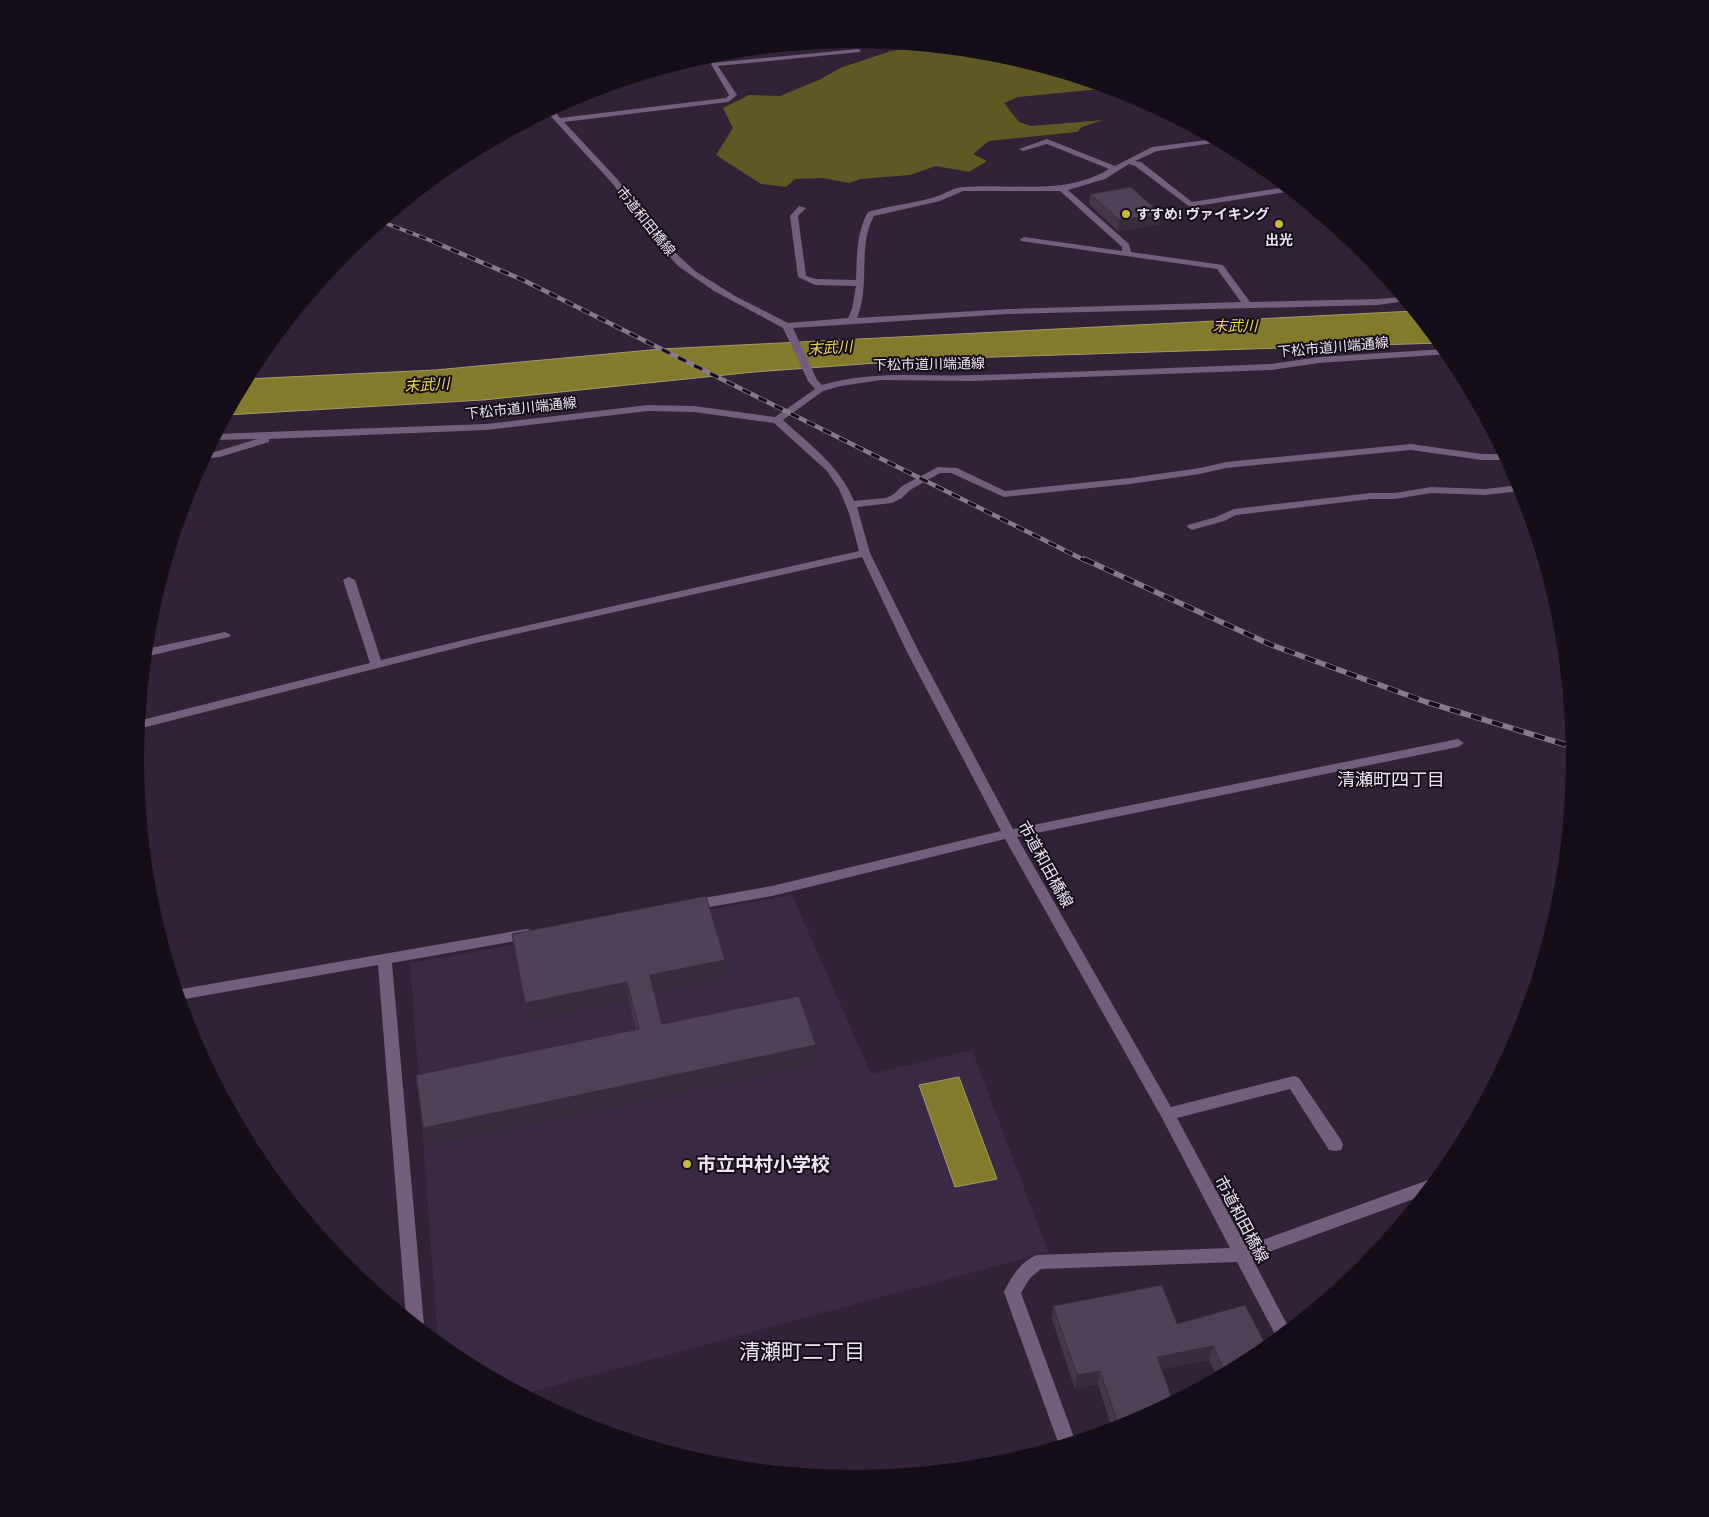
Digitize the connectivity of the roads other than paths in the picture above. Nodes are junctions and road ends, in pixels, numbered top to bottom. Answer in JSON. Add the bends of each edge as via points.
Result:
{"nodes":[{"id":1,"x":858,"y":51,"type":"dead end"},
{"id":2,"x":554,"y":115,"type":"edge"},
{"id":3,"x":559,"y":120,"type":"junction"},
{"id":4,"x":1209,"y":142,"type":"edge"},
{"id":5,"x":1023,"y":149,"type":"dead end"},
{"id":6,"x":1128,"y":161,"type":"junction"},
{"id":7,"x":1116,"y":169,"type":"junction"},
{"id":8,"x":1062,"y":189,"type":"junction"},
{"id":9,"x":1283,"y":191,"type":"edge"},
{"id":10,"x":802,"y":208,"type":"dead end"},
{"id":11,"x":1024,"y":239,"type":"dead end"},
{"id":12,"x":1128,"y":253,"type":"junction"},
{"id":13,"x":860,"y":283,"type":"junction"},
{"id":14,"x":1397,"y":300,"type":"edge"},
{"id":15,"x":1247,"y":304,"type":"junction"},
{"id":16,"x":852,"y":320,"type":"junction"},
{"id":17,"x":786,"y":326,"type":"junction"},
{"id":18,"x":1438,"y":353,"type":"edge"},
{"id":19,"x":820,"y":388,"type":"junction"},
{"id":20,"x":776,"y":420,"type":"junction"},
{"id":21,"x":280,"y":436,"type":"junction"},
{"id":22,"x":221,"y":437,"type":"edge"},
{"id":23,"x":212,"y":455,"type":"edge"},
{"id":24,"x":1498,"y":457,"type":"edge"},
{"id":25,"x":1512,"y":489,"type":"edge"},
{"id":26,"x":850,"y":504,"type":"junction"},
{"id":27,"x":1192,"y":527,"type":"dead end"},
{"id":28,"x":865,"y":553,"type":"junction"},
{"id":29,"x":349,"y":580,"type":"dead end"},
{"id":30,"x":225,"y":635,"type":"dead end"},
{"id":31,"x":152,"y":652,"type":"edge"},
{"id":32,"x":376,"y":664,"type":"junction"},
{"id":33,"x":145,"y":723,"type":"edge"},
{"id":34,"x":1458,"y":743,"type":"dead end"},
{"id":35,"x":1009,"y":834,"type":"junction"},
{"id":36,"x":676,"y":908,"type":"edge"},
{"id":37,"x":540,"y":932,"type":"edge"},
{"id":38,"x":386,"y":958,"type":"junction"},
{"id":39,"x":184,"y":994,"type":"edge"},
{"id":40,"x":1167,"y":1114,"type":"junction"},
{"id":41,"x":1335,"y":1145,"type":"dead end"},
{"id":42,"x":1420,"y":1190,"type":"edge"},
{"id":43,"x":1241,"y":1255,"type":"junction"},
{"id":44,"x":414,"y":1317,"type":"edge"},
{"id":45,"x":1280,"y":1328,"type":"edge"},
{"id":46,"x":1065,"y":1437,"type":"edge"}],
"edges":[{"from":1,"to":3,"type":"street","via":[[714,64],[733,95],[728,100]]},
{"from":2,"to":3,"type":"street","name":"市道和田橋線"},
{"from":3,"to":17,"type":"street","name":"市道和田橋線","via":[[623,191],[680,264]]},
{"from":4,"to":6,"type":"street","via":[[1155,149]]},
{"from":5,"to":7,"type":"street","via":[[1047,141]]},
{"from":6,"to":7,"type":"street"},
{"from":6,"to":9,"type":"street","via":[[1138,164],[1190,205]]},
{"from":7,"to":8,"type":"street","via":[[1086,183]]},
{"from":8,"to":12,"type":"street","via":[[1126,246]]},
{"from":8,"to":13,"type":"street","via":[[962,189],[937,199],[886,208],[871,214],[863,227]]},
{"from":10,"to":13,"type":"street","via":[[794,216],[802,277],[814,282]]},
{"from":11,"to":12,"type":"street"},
{"from":12,"to":15,"type":"street","via":[[1220,266]]},
{"from":13,"to":16,"type":"street"},
{"from":14,"to":15,"type":"street"},
{"from":15,"to":16,"type":"street"},
{"from":16,"to":17,"type":"street"},
{"from":17,"to":19,"type":"street","via":[[813,381]]},
{"from":18,"to":19,"type":"street","name":"下松市道川端通線","via":[[1319,360],[1271,367],[982,377],[881,377]]},
{"from":19,"to":20,"type":"street","name":"下松市道川端通線","via":[[790,413]]},
{"from":20,"to":21,"type":"street","name":"下松市道川端通線","via":[[711,410],[648,408],[486,426]]},
{"from":20,"to":26,"type":"street","name":"市道和田橋線","via":[[831,470]]},
{"from":21,"to":22,"type":"street","name":"下松市道川端通線"},
{"from":21,"to":23,"type":"street"},
{"from":24,"to":26,"type":"street","via":[[1411,447],[1226,465],[1200,472],[1004,494],[953,470],[938,470],[888,501]]},
{"from":25,"to":27,"type":"street","via":[[1485,492],[1431,490],[1263,508],[1234,512]]},
{"from":26,"to":28,"type":"street","name":"市道和田橋線"},
{"from":28,"to":32,"type":"street"},
{"from":28,"to":35,"type":"street","name":"市道和田橋線"},
{"from":29,"to":32,"type":"street"},
{"from":30,"to":31,"type":"street"},
{"from":32,"to":33,"type":"street"},
{"from":34,"to":35,"type":"street"},
{"from":35,"to":36,"type":"street","via":[[772,891]]},
{"from":35,"to":40,"type":"street","name":"市道和田橋線"},
{"from":37,"to":38,"type":"street"},
{"from":38,"to":39,"type":"street"},
{"from":38,"to":44,"type":"street"},
{"from":40,"to":41,"type":"street","via":[[1294,1082]]},
{"from":40,"to":43,"type":"street","name":"市道和田橋線"},
{"from":42,"to":43,"type":"street"},
{"from":43,"to":45,"type":"street","name":"市道和田橋線"},
{"from":43,"to":46,"type":"street","via":[[1037,1262],[1024,1273],[1012,1292]]}]}
